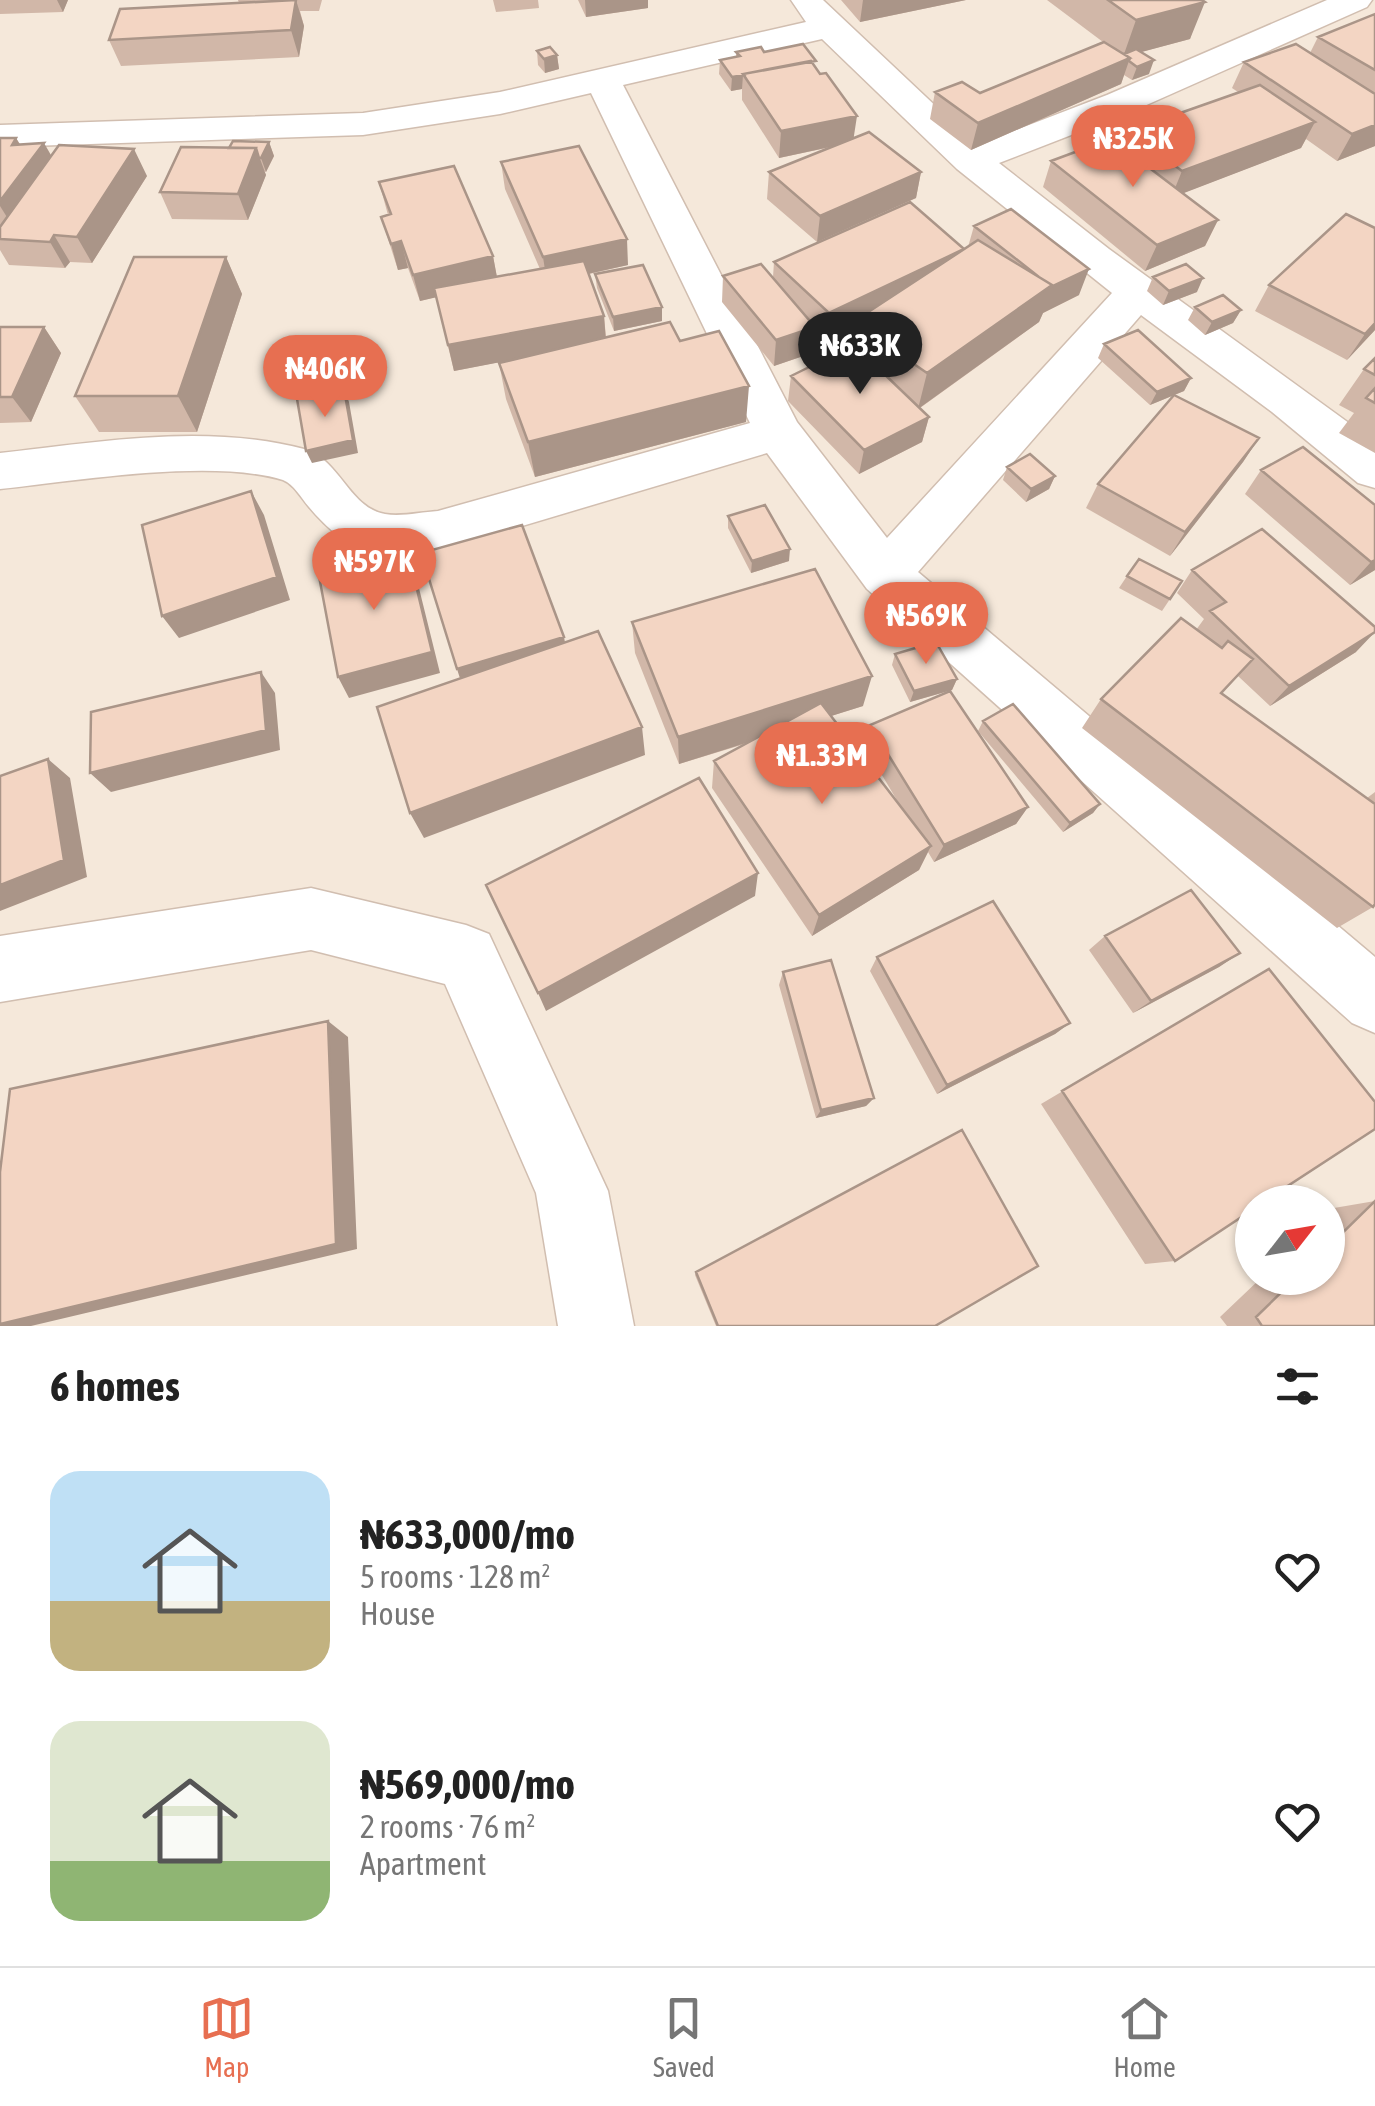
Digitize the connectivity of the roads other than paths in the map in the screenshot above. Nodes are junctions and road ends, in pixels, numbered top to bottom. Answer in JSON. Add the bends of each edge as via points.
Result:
{"nodes":[{"id":1,"x":1355,"y":0,"type":"edge"},
{"id":2,"x":1304,"y":8,"type":"edge"},
{"id":3,"x":817,"y":13,"type":"edge"},
{"id":4,"x":603,"y":81,"type":"junction"},
{"id":5,"x":0,"y":136,"type":"edge"},
{"id":6,"x":972,"y":161,"type":"junction"},
{"id":7,"x":1137,"y":292,"type":"junction"},
{"id":8,"x":778,"y":432,"type":"junction"},
{"id":9,"x":0,"y":470,"type":"edge"},
{"id":10,"x":1375,"y":470,"type":"edge"},
{"id":11,"x":885,"y":574,"type":"junction"},
{"id":12,"x":0,"y":970,"type":"edge"},
{"id":13,"x":1375,"y":1000,"type":"edge"},
{"id":14,"x":596,"y":1326,"type":"edge"}],
"edges":[{"from":1,"to":2,"type":"street"},
{"from":2,"to":6,"type":"street","via":[[1120,103]]},
{"from":3,"to":4,"type":"street"},
{"from":3,"to":6,"type":"street"},
{"from":4,"to":5,"type":"street","via":[[363,124]]},
{"from":4,"to":8,"type":"street"},
{"from":6,"to":7,"type":"street"},
{"from":7,"to":10,"type":"street","via":[[1336,434]]},
{"from":7,"to":11,"type":"street"},
{"from":8,"to":9,"type":"street","via":[[438,530],[381,534],[350,520],[304,466],[250,455],[138,456]]},
{"from":8,"to":11,"type":"street"},
{"from":11,"to":13,"type":"street"},
{"from":12,"to":14,"type":"street","via":[[311,920],[466,957],[572,1192]]}]}
